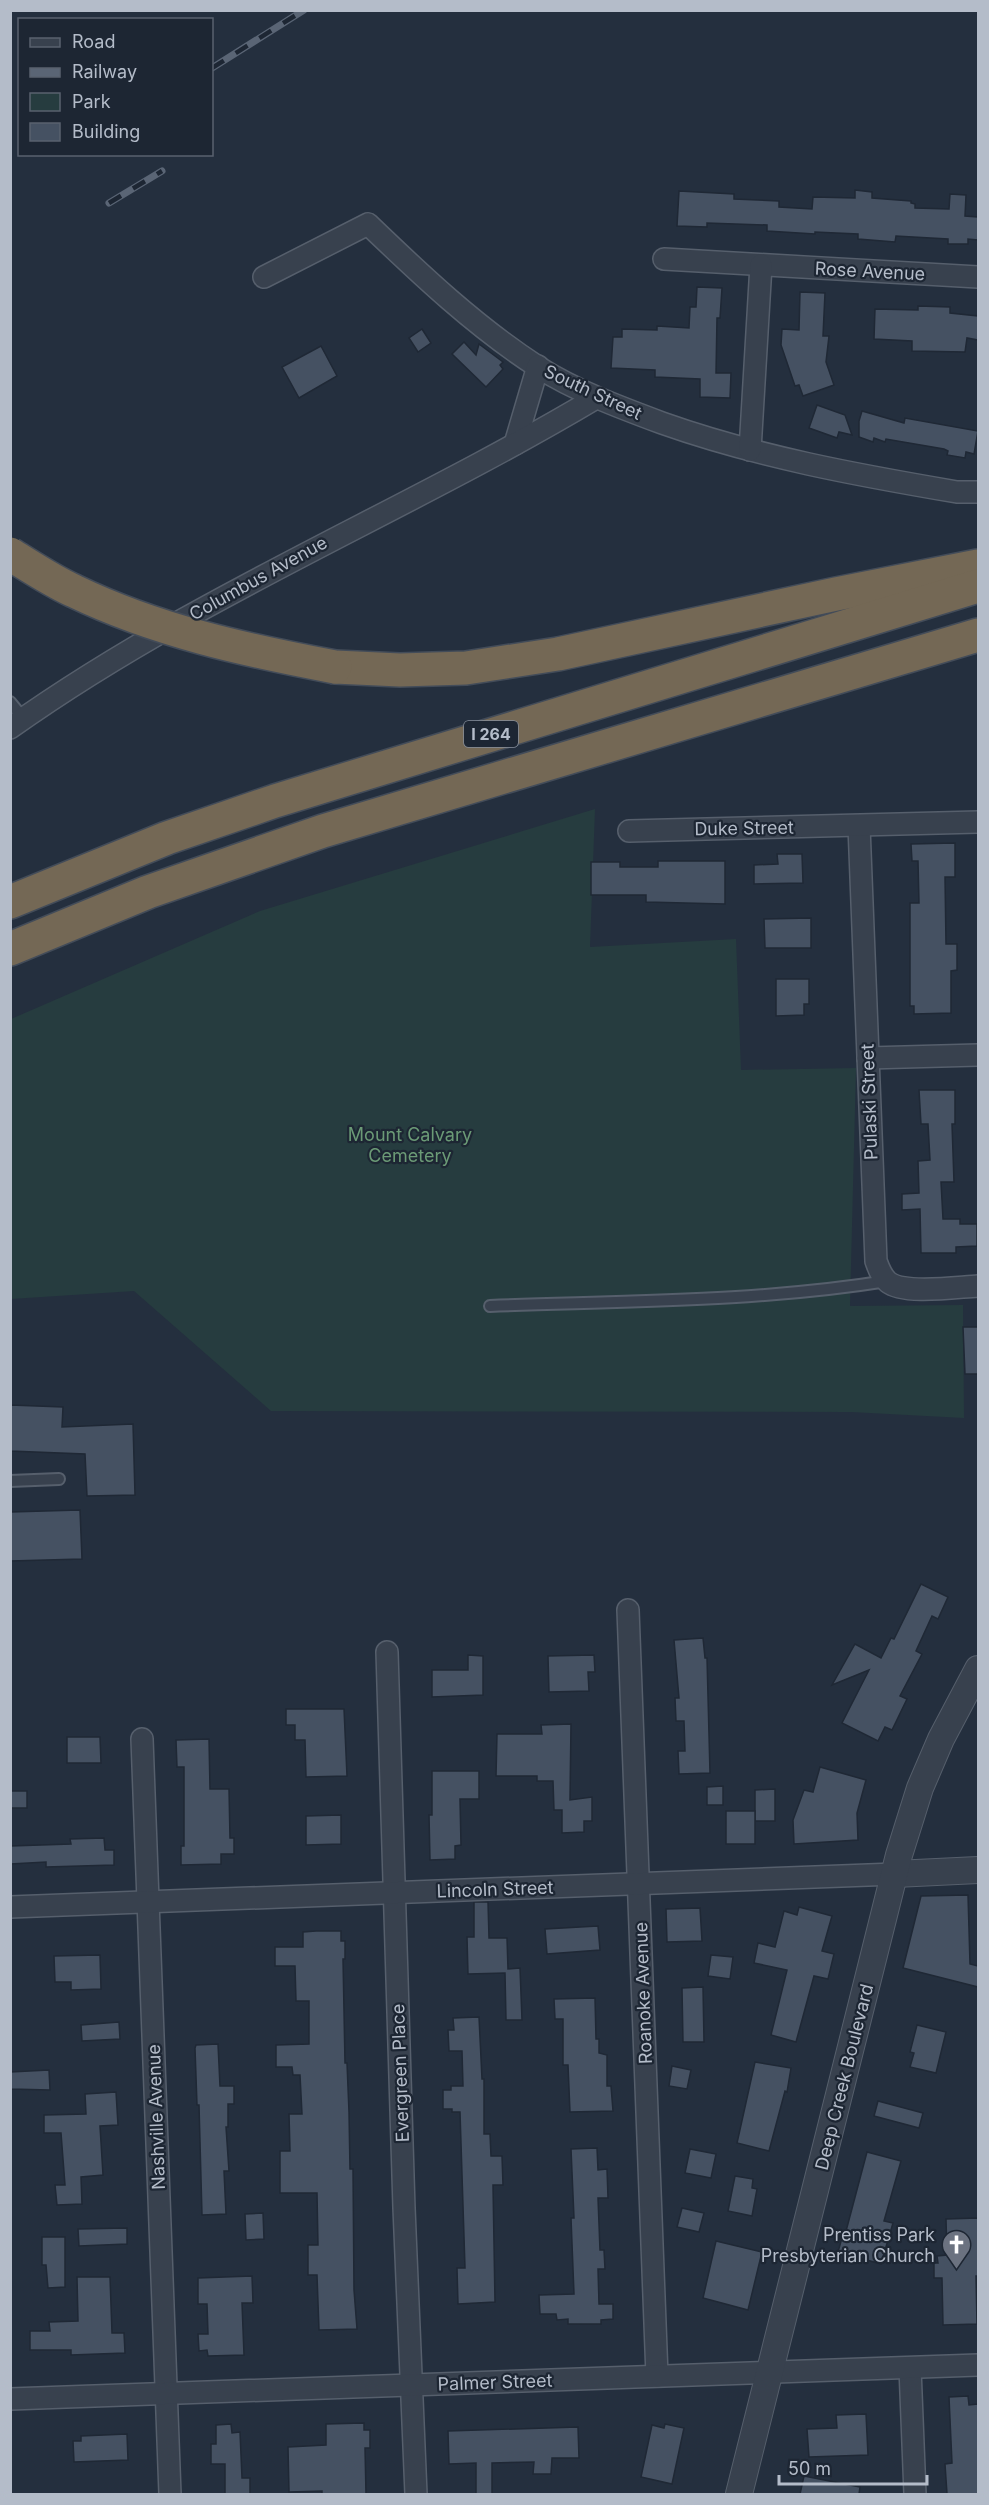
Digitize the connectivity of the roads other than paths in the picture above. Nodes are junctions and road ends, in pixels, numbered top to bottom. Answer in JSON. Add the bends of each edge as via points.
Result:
{"nodes":[{"id":1,"x":664,"y":259,"type":"dead end"},
{"id":2,"x":761,"y":265,"type":"junction"},
{"id":3,"x":264,"y":277,"type":"dead end"},
{"id":4,"x":978,"y":277,"type":"edge"},
{"id":5,"x":538,"y":366,"type":"junction"},
{"id":6,"x":596,"y":398,"type":"junction"},
{"id":7,"x":515,"y":444,"type":"junction"},
{"id":8,"x":750,"y":450,"type":"junction"},
{"id":9,"x":978,"y":492,"type":"edge"},
{"id":10,"x":10,"y":554,"type":"edge"},
{"id":11,"x":978,"y":566,"type":"edge"},
{"id":12,"x":978,"y":586,"type":"edge"},
{"id":13,"x":978,"y":635,"type":"edge"},
{"id":14,"x":10,"y":702,"type":"edge"},
{"id":15,"x":17,"y":724,"type":"edge"},
{"id":16,"x":978,"y":822,"type":"edge"},
{"id":17,"x":859,"y":826,"type":"junction"},
{"id":18,"x":629,"y":831,"type":"dead end"},
{"id":19,"x":10,"y":902,"type":"edge"},
{"id":20,"x":10,"y":949,"type":"edge"},
{"id":21,"x":978,"y":1055,"type":"edge"},
{"id":22,"x":868,"y":1058,"type":"junction"},
{"id":23,"x":887,"y":1281,"type":"junction"},
{"id":24,"x":978,"y":1286,"type":"edge"},
{"id":25,"x":490,"y":1306,"type":"dead end"},
{"id":26,"x":59,"y":1479,"type":"dead end"},
{"id":27,"x":10,"y":1481,"type":"edge"},
{"id":28,"x":628,"y":1610,"type":"dead end"},
{"id":29,"x":387,"y":1652,"type":"dead end"},
{"id":30,"x":978,"y":1669,"type":"edge"},
{"id":31,"x":142,"y":1739,"type":"dead end"},
{"id":32,"x":978,"y":1870,"type":"edge"},
{"id":33,"x":895,"y":1874,"type":"junction"},
{"id":34,"x":639,"y":1883,"type":"junction"},
{"id":35,"x":394,"y":1892,"type":"junction"},
{"id":36,"x":149,"y":1901,"type":"junction"},
{"id":37,"x":10,"y":1907,"type":"edge"},
{"id":38,"x":978,"y":2365,"type":"edge"},
{"id":39,"x":910,"y":2367,"type":"junction"},
{"id":40,"x":770,"y":2372,"type":"junction"},
{"id":41,"x":657,"y":2376,"type":"junction"},
{"id":42,"x":411,"y":2385,"type":"junction"},
{"id":43,"x":167,"y":2394,"type":"junction"},
{"id":44,"x":10,"y":2399,"type":"edge"},
{"id":45,"x":170,"y":2494,"type":"edge"},
{"id":46,"x":416,"y":2494,"type":"edge"},
{"id":47,"x":739,"y":2494,"type":"edge"},
{"id":48,"x":915,"y":2494,"type":"edge"}],
"edges":[{"from":1,"to":2,"type":"street","name":"Rose Avenue"},
{"from":2,"to":4,"type":"street","name":"Rose Avenue"},
{"from":2,"to":8,"type":"street"},
{"from":3,"to":5,"type":"street","name":"South Street","via":[[368,224],[467,314]]},
{"from":5,"to":6,"type":"street","name":"South Street"},
{"from":5,"to":7,"type":"street"},
{"from":6,"to":7,"type":"street","name":"Columbus Avenue"},
{"from":6,"to":8,"type":"street","name":"South Street"},
{"from":7,"to":15,"type":"street","name":"Columbus Avenue","via":[[198,611],[109,662]]},
{"from":8,"to":9,"type":"street","name":"South Street","via":[[852,474]]},
{"from":10,"to":11,"type":"highway","bridge":true,"via":[[72,591],[144,620],[246,650],[334,667],[400,670],[466,668],[546,656]]},
{"from":12,"to":19,"type":"highway","number":"I 264","via":[[275,801],[166,838]]},
{"from":13,"to":20,"type":"highway","number":"I 264","via":[[323,831],[148,892]]},
{"from":14,"to":15,"type":"lane"},
{"from":16,"to":17,"type":"street","name":"Duke Street"},
{"from":17,"to":18,"type":"street","name":"Duke Street"},
{"from":17,"to":22,"type":"street","name":"Pulaski Street"},
{"from":21,"to":22,"type":"street"},
{"from":22,"to":23,"type":"street","name":"Pulaski Street","via":[[876,1261]]},
{"from":23,"to":24,"type":"street","via":[[906,1289]]},
{"from":23,"to":25,"type":"lane","via":[[763,1296]]},
{"from":26,"to":27,"type":"lane"},
{"from":28,"to":34,"type":"street","name":"Roanoke Avenue"},
{"from":29,"to":35,"type":"street","name":"Evergreen Place"},
{"from":30,"to":33,"type":"street","name":"Deep Creek Boulevard","via":[[920,1788]]},
{"from":31,"to":36,"type":"street","name":"Nashville Avenue"},
{"from":32,"to":33,"type":"street","name":"Lincoln Street"},
{"from":33,"to":34,"type":"street","name":"Lincoln Street"},
{"from":33,"to":40,"type":"street","name":"Deep Creek Boulevard"},
{"from":34,"to":35,"type":"street","name":"Lincoln Street"},
{"from":34,"to":41,"type":"street","name":"Roanoke Avenue"},
{"from":35,"to":36,"type":"street","name":"Lincoln Street"},
{"from":35,"to":42,"type":"street","name":"Evergreen Place"},
{"from":36,"to":37,"type":"street","name":"Lincoln Street"},
{"from":36,"to":43,"type":"street","name":"Nashville Avenue"},
{"from":38,"to":39,"type":"street","name":"Palmer Street"},
{"from":39,"to":40,"type":"street","name":"Palmer Street"},
{"from":39,"to":48,"type":"street"},
{"from":40,"to":41,"type":"street","name":"Palmer Street"},
{"from":40,"to":47,"type":"street","name":"Deep Creek Boulevard"},
{"from":41,"to":42,"type":"street","name":"Palmer Street"},
{"from":42,"to":43,"type":"street","name":"Palmer Street"},
{"from":42,"to":46,"type":"street","name":"Evergreen Place"},
{"from":43,"to":44,"type":"street","name":"Palmer Street"},
{"from":43,"to":45,"type":"street","name":"Nashville Avenue"}]}
